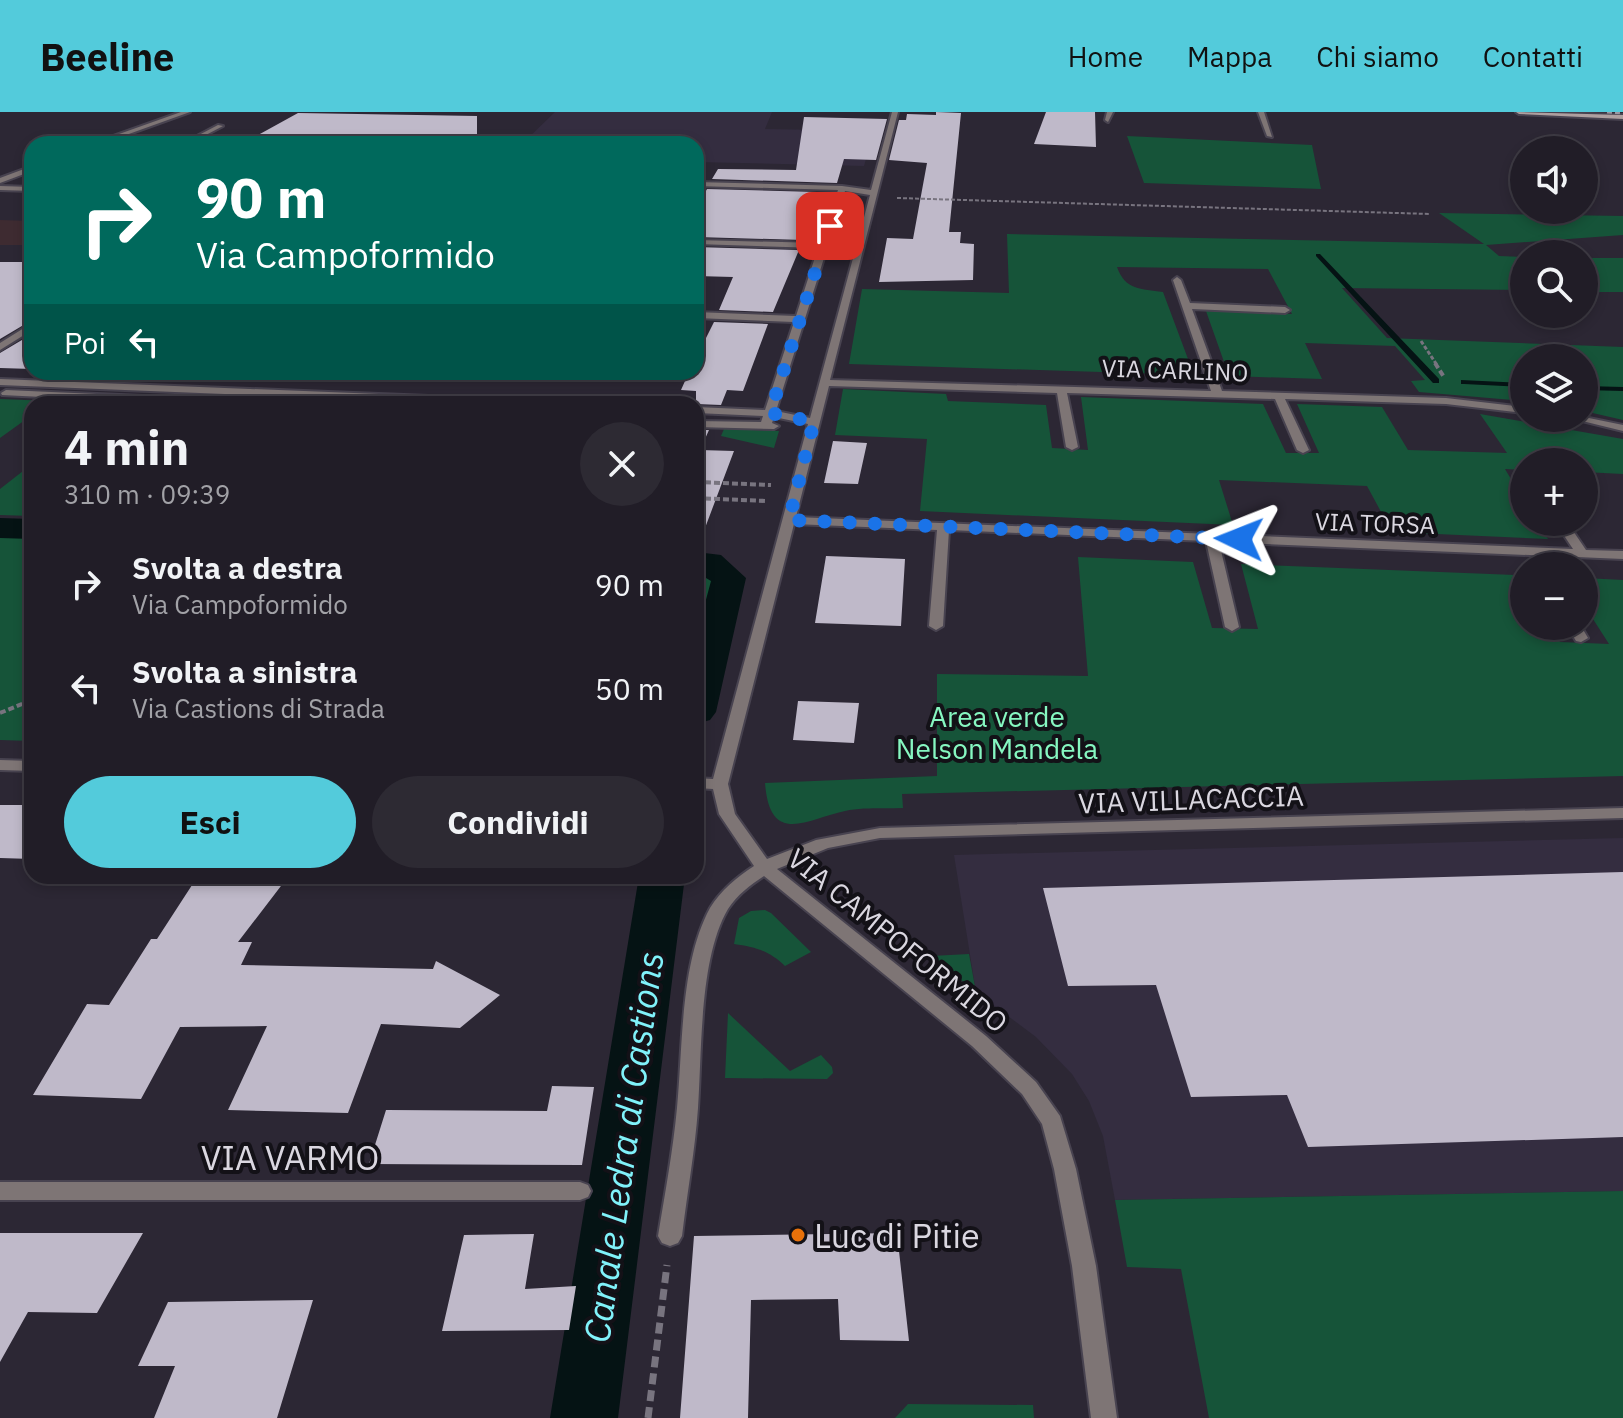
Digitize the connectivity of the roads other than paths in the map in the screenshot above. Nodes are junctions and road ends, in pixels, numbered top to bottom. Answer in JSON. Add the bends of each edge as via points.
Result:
{"nodes":[{"id":1,"x":187,"y":112,"type":"edge"},
{"id":2,"x":895,"y":112,"type":"edge"},
{"id":3,"x":1261,"y":112,"type":"edge"},
{"id":4,"x":1519,"y":112,"type":"edge"},
{"id":5,"x":1623,"y":117,"type":"edge"},
{"id":6,"x":220,"y":126,"type":"dead end"},
{"id":7,"x":117,"y":136,"type":"edge"},
{"id":8,"x":200,"y":136,"type":"dead end"},
{"id":9,"x":1270,"y":136,"type":"dead end"},
{"id":10,"x":24,"y":171,"type":"edge"},
{"id":11,"x":0,"y":181,"type":"edge"},
{"id":12,"x":704,"y":184,"type":"edge"},
{"id":13,"x":0,"y":188,"type":"edge"},
{"id":14,"x":24,"y":189,"type":"edge"},
{"id":15,"x":704,"y":191,"type":"edge"},
{"id":16,"x":841,"y":192,"type":"junction"},
{"id":17,"x":873,"y":195,"type":"junction"},
{"id":18,"x":704,"y":243,"type":"edge"},
{"id":19,"x":704,"y":250,"type":"edge"},
{"id":20,"x":822,"y":250,"type":"junction"},
{"id":21,"x":1177,"y":280,"type":"dead end"},
{"id":22,"x":1186,"y":306,"type":"junction"},
{"id":23,"x":1285,"y":310,"type":"dead end"},
{"id":24,"x":704,"y":316,"type":"edge"},
{"id":25,"x":798,"y":324,"type":"junction"},
{"id":26,"x":704,"y":325,"type":"edge"},
{"id":27,"x":24,"y":331,"type":"edge"},
{"id":28,"x":13,"y":338,"type":"junction"},
{"id":29,"x":24,"y":339,"type":"edge"},
{"id":30,"x":0,"y":347,"type":"edge"},
{"id":31,"x":0,"y":382,"type":"edge"},
{"id":32,"x":825,"y":383,"type":"junction"},
{"id":33,"x":99,"y":386,"type":"junction"},
{"id":34,"x":1061,"y":389,"type":"junction"},
{"id":35,"x":0,"y":393,"type":"edge"},
{"id":36,"x":1217,"y":393,"type":"junction"},
{"id":37,"x":1278,"y":395,"type":"junction"},
{"id":38,"x":84,"y":396,"type":"joint"},
{"id":39,"x":283,"y":396,"type":"edge"},
{"id":40,"x":1510,"y":408,"type":"edge"},
{"id":41,"x":704,"y":410,"type":"edge"},
{"id":42,"x":770,"y":413,"type":"junction"},
{"id":43,"x":814,"y":422,"type":"junction"},
{"id":44,"x":1598,"y":423,"type":"edge"},
{"id":45,"x":704,"y":424,"type":"edge"},
{"id":46,"x":765,"y":427,"type":"junction"},
{"id":47,"x":1623,"y":428,"type":"edge"},
{"id":48,"x":1072,"y":447,"type":"dead end"},
{"id":49,"x":1303,"y":450,"type":"dead end"},
{"id":50,"x":789,"y":520,"type":"junction"},
{"id":51,"x":943,"y":527,"type":"junction"},
{"id":52,"x":1212,"y":538,"type":"junction"},
{"id":53,"x":1525,"y":551,"type":"joint"},
{"id":54,"x":1544,"y":552,"type":"edge"},
{"id":55,"x":1598,"y":554,"type":"edge"},
{"id":56,"x":1623,"y":555,"type":"edge"},
{"id":57,"x":936,"y":626,"type":"dead end"},
{"id":58,"x":1232,"y":627,"type":"dead end"},
{"id":59,"x":0,"y":765,"type":"edge"},
{"id":60,"x":24,"y":766,"type":"edge"},
{"id":61,"x":704,"y":783,"type":"edge"},
{"id":62,"x":720,"y":784,"type":"junction"},
{"id":63,"x":1623,"y":813,"type":"edge"},
{"id":64,"x":766,"y":869,"type":"junction"},
{"id":65,"x":0,"y":1191,"type":"edge"},
{"id":66,"x":580,"y":1191,"type":"dead end"},
{"id":67,"x":670,"y":1236,"type":"road end"},
{"id":68,"x":1104,"y":1418,"type":"edge"}],
"edges":[{"from":1,"to":7,"type":"street"},
{"from":2,"to":17,"type":"street"},
{"from":3,"to":9,"type":"street"},
{"from":4,"to":5,"type":"main road"},
{"from":6,"to":8,"type":"street"},
{"from":10,"to":11,"type":"street"},
{"from":12,"to":16,"type":"street"},
{"from":13,"to":14,"type":"street"},
{"from":15,"to":16,"type":"street"},
{"from":16,"to":17,"type":"street"},
{"from":16,"to":20,"type":"street"},
{"from":17,"to":32,"type":"street"},
{"from":18,"to":20,"type":"street"},
{"from":19,"to":20,"type":"street"},
{"from":20,"to":25,"type":"street"},
{"from":21,"to":22,"type":"street"},
{"from":22,"to":23,"type":"street"},
{"from":22,"to":36,"type":"street"},
{"from":24,"to":25,"type":"street"},
{"from":25,"to":26,"type":"street"},
{"from":25,"to":42,"type":"street"},
{"from":27,"to":28,"type":"street"},
{"from":28,"to":29,"type":"street"},
{"from":28,"to":30,"type":"street"},
{"from":31,"to":33,"type":"street"},
{"from":32,"to":34,"type":"street","name":"VIA CARLINO","via":[[947,382]]},
{"from":32,"to":43,"type":"street"},
{"from":33,"to":38,"type":"street"},
{"from":33,"to":39,"type":"street"},
{"from":34,"to":36,"type":"street","name":"VIA CARLINO"},
{"from":34,"to":48,"type":"street"},
{"from":35,"to":38,"type":"street"},
{"from":36,"to":37,"type":"street","name":"VIA CARLINO"},
{"from":37,"to":40,"type":"street","name":"VIA CARLINO"},
{"from":37,"to":49,"type":"street"},
{"from":41,"to":42,"type":"street"},
{"from":42,"to":43,"type":"street"},
{"from":42,"to":46,"type":"street"},
{"from":43,"to":46,"type":"street"},
{"from":43,"to":50,"type":"street"},
{"from":44,"to":47,"type":"street"},
{"from":45,"to":46,"type":"street"},
{"from":50,"to":51,"type":"street","name":"VIA TORSA"},
{"from":50,"to":62,"type":"street"},
{"from":51,"to":52,"type":"street","name":"VIA TORSA"},
{"from":51,"to":57,"type":"street"},
{"from":52,"to":53,"type":"street","name":"VIA TORSA"},
{"from":52,"to":58,"type":"street"},
{"from":53,"to":54,"type":"street","name":"VIA TORSA"},
{"from":55,"to":56,"type":"street","name":"VIA TORSA"},
{"from":59,"to":60,"type":"street"},
{"from":61,"to":62,"type":"street"},
{"from":62,"to":64,"type":"street","name":"VIA CAMPOFORMIDO","via":[[727,814]]},
{"from":63,"to":64,"type":"street","name":"VIA VILLACACCIA","via":[[880,833],[834,840]]},
{"from":64,"to":67,"type":"street","name":"VIA VILLACACCIA","via":[[732,891],[709,929]]},
{"from":64,"to":68,"type":"street","name":"VIA CAMPOFORMIDO","via":[[979,1041],[1029,1088],[1052,1122],[1084,1266]]},
{"from":65,"to":66,"type":"street","name":"VIA VARMO"}]}
